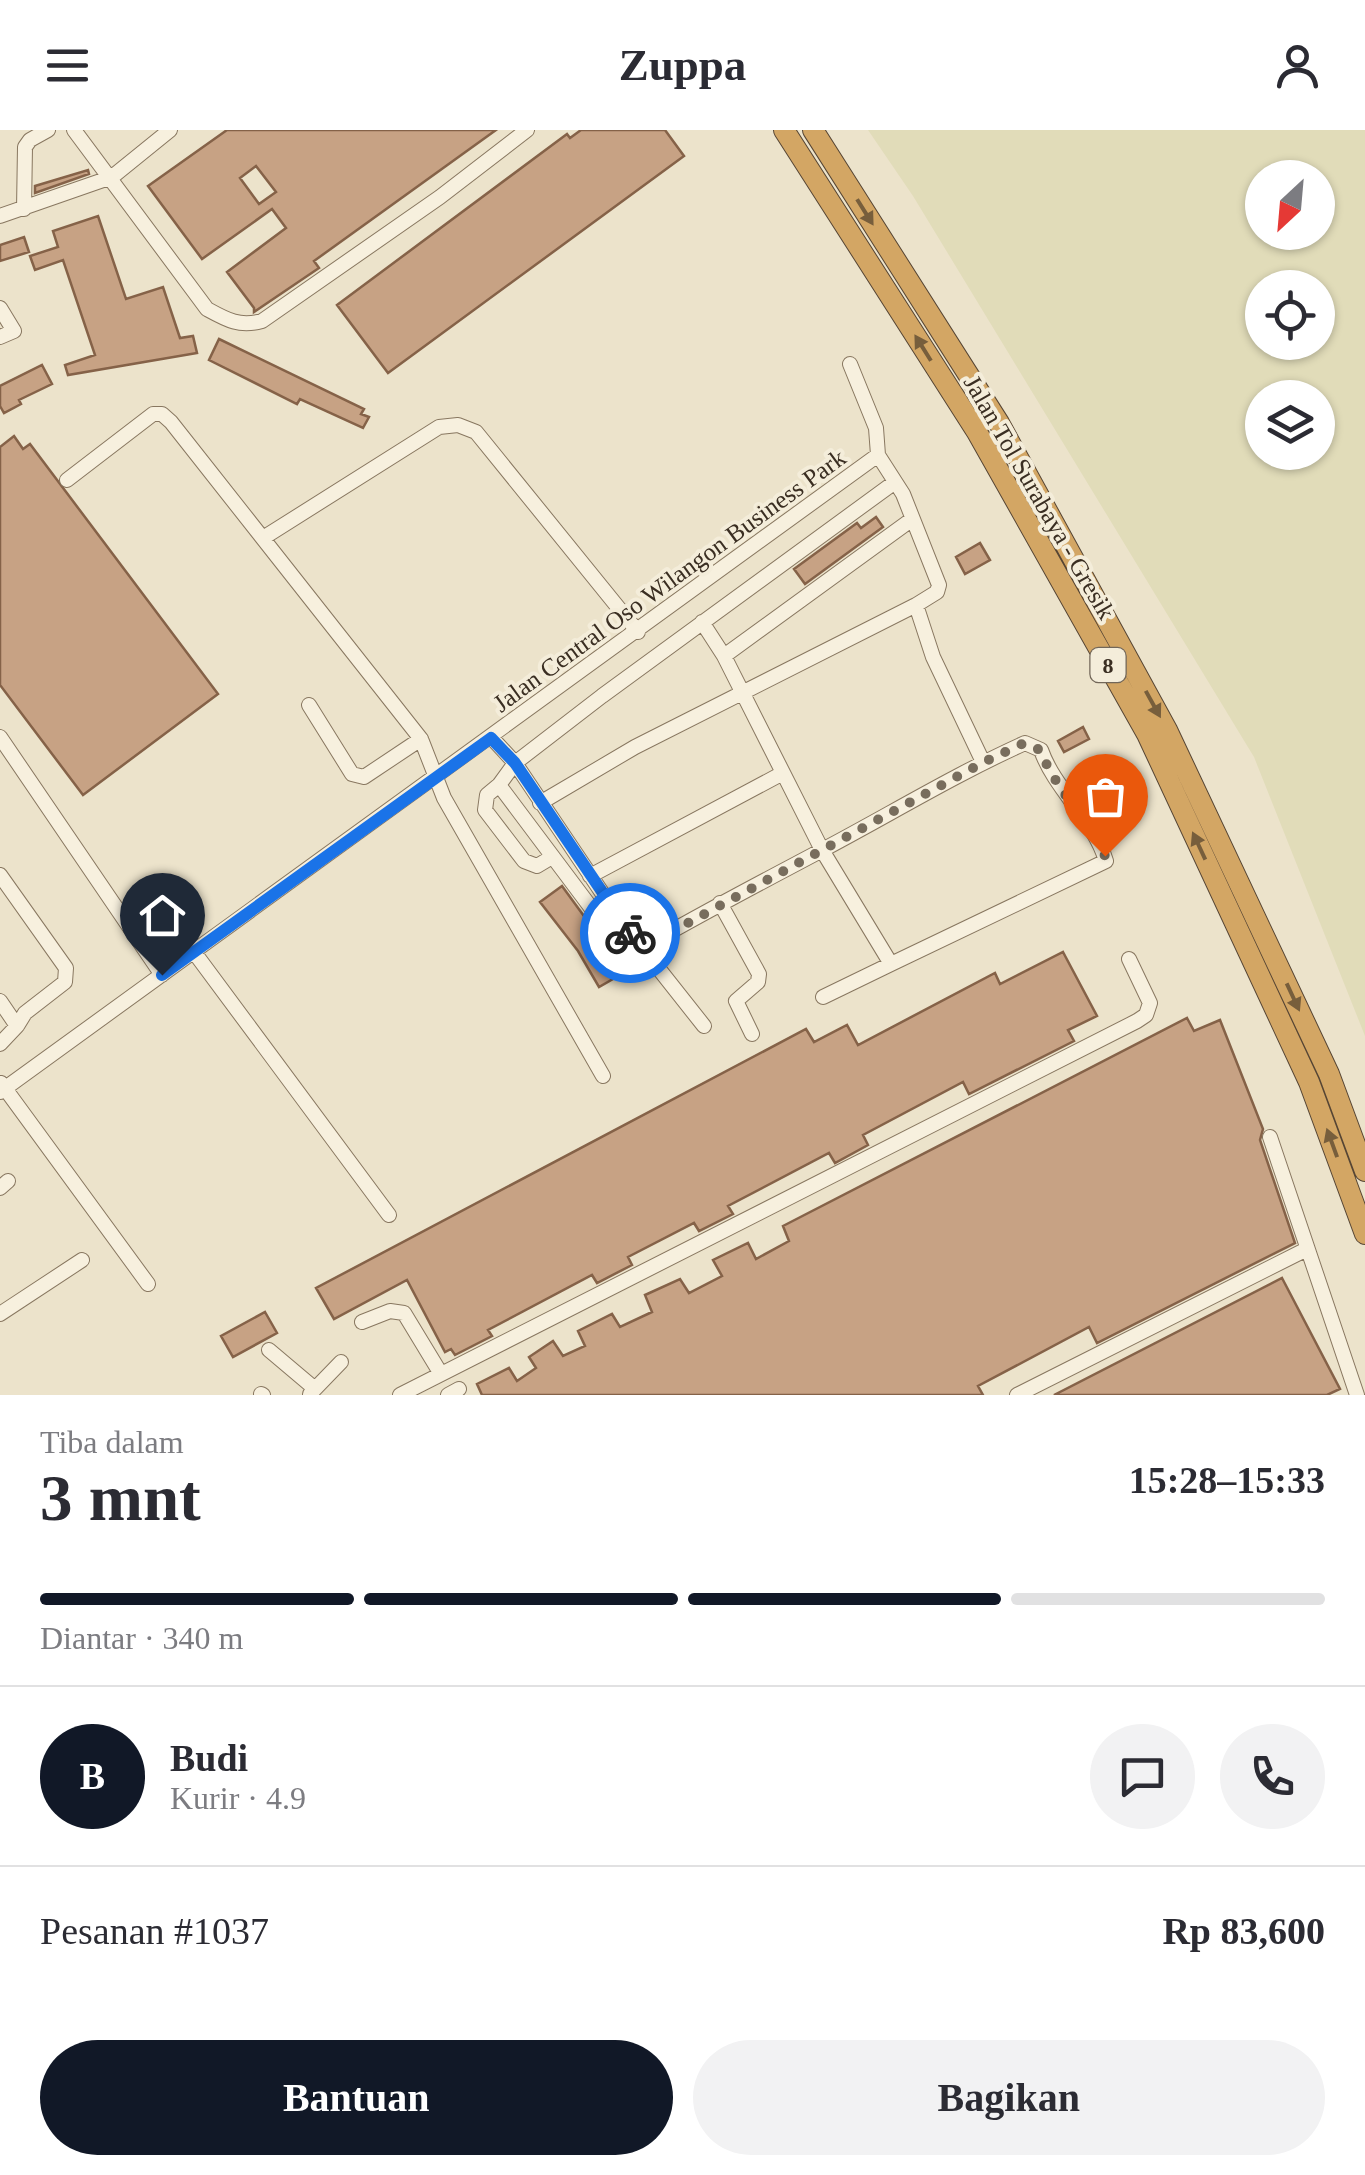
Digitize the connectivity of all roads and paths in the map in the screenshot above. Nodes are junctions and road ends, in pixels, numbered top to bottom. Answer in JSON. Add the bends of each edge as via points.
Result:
{"nodes":[{"id":1,"x":48,"y":130,"type":"edge"},
{"id":2,"x":74,"y":130,"type":"edge"},
{"id":3,"x":170,"y":130,"type":"edge"},
{"id":4,"x":527,"y":130,"type":"edge"},
{"id":5,"x":784,"y":130,"type":"edge"},
{"id":6,"x":813,"y":130,"type":"edge"},
{"id":7,"x":112,"y":177,"type":"junction"},
{"id":8,"x":24,"y":210,"type":"junction"},
{"id":9,"x":0,"y":216,"type":"edge"},
{"id":10,"x":0,"y":308,"type":"edge"},
{"id":11,"x":0,"y":336,"type":"edge"},
{"id":12,"x":850,"y":364,"type":"dead end"},
{"id":13,"x":878,"y":455,"type":"junction"},
{"id":14,"x":68,"y":480,"type":"dead end"},
{"id":15,"x":895,"y":482,"type":"junction"},
{"id":16,"x":912,"y":520,"type":"junction"},
{"id":17,"x":263,"y":538,"type":"junction"},
{"id":18,"x":916,"y":605,"type":"junction"},
{"id":19,"x":702,"y":622,"type":"junction"},
{"id":20,"x":638,"y":632,"type":"junction"},
{"id":21,"x":724,"y":656,"type":"junction"},
{"id":22,"x":740,"y":693,"type":"junction"},
{"id":23,"x":309,"y":705,"type":"dead end"},
{"id":24,"x":0,"y":737,"type":"edge"},
{"id":25,"x":491,"y":738,"type":"junction"},
{"id":26,"x":421,"y":739,"type":"junction"},
{"id":27,"x":984,"y":762,"type":"junction"},
{"id":28,"x":515,"y":763,"type":"junction"},
{"id":29,"x":783,"y":772,"type":"junction"},
{"id":30,"x":434,"y":778,"type":"junction"},
{"id":31,"x":499,"y":785,"type":"junction"},
{"id":32,"x":540,"y":803,"type":"junction"},
{"id":33,"x":822,"y":850,"type":"junction"},
{"id":34,"x":552,"y":856,"type":"junction"},
{"id":35,"x":0,"y":875,"type":"edge"},
{"id":36,"x":590,"y":876,"type":"junction"},
{"id":37,"x":720,"y":903,"type":"junction"},
{"id":38,"x":621,"y":921,"type":"junction"},
{"id":39,"x":642,"y":948,"type":"junction"},
{"id":40,"x":194,"y":952,"type":"junction"},
{"id":41,"x":1130,"y":959,"type":"dead end"},
{"id":42,"x":891,"y":964,"type":"junction"},
{"id":43,"x":162,"y":975,"type":"junction"},
{"id":44,"x":823,"y":997,"type":"dead end"},
{"id":45,"x":0,"y":1001,"type":"edge"},
{"id":46,"x":17,"y":1026,"type":"junction"},
{"id":47,"x":704,"y":1026,"type":"dead end"},
{"id":48,"x":752,"y":1034,"type":"dead end"},
{"id":49,"x":0,"y":1044,"type":"edge"},
{"id":50,"x":603,"y":1076,"type":"dead end"},
{"id":51,"x":2,"y":1087,"type":"edge"},
{"id":52,"x":1270,"y":1137,"type":"dead end"},
{"id":53,"x":1365,"y":1171,"type":"edge"},
{"id":54,"x":389,"y":1214,"type":"dead end"},
{"id":55,"x":1365,"y":1234,"type":"edge"},
{"id":56,"x":1307,"y":1250,"type":"junction"},
{"id":57,"x":82,"y":1260,"type":"dead end"},
{"id":58,"x":148,"y":1284,"type":"dead end"},
{"id":59,"x":0,"y":1314,"type":"edge"},
{"id":60,"x":362,"y":1322,"type":"dead end"},
{"id":61,"x":269,"y":1350,"type":"dead end"},
{"id":62,"x":341,"y":1362,"type":"dead end"},
{"id":63,"x":441,"y":1374,"type":"junction"},
{"id":64,"x":312,"y":1391,"type":"edge"},
{"id":65,"x":400,"y":1395,"type":"edge"},
{"id":66,"x":1017,"y":1395,"type":"edge"},
{"id":67,"x":1357,"y":1395,"type":"edge"}],
"edges":[{"from":1,"to":8,"type":"lane","via":[[24,147]]},
{"from":2,"to":7,"type":"lane"},
{"from":3,"to":7,"type":"lane"},
{"from":4,"to":7,"type":"lane","via":[[278,310],[247,325],[207,309]]},
{"from":55,"to":5,"type":"highway","name":"Jalan Tol Surabaya - Gresik","number":"8","one_way":true,"via":[[1309,1082],[1147,734],[976,432]]},
{"from":6,"to":53,"type":"highway","name":"Jalan Tol Surabaya - Gresik","number":"8","one_way":true,"via":[[998,423],[1167,730],[1329,1074]]},
{"from":7,"to":8,"type":"lane"},
{"from":8,"to":9,"type":"lane"},
{"from":10,"to":11,"type":"lane","via":[[14,331]]},
{"from":12,"to":13,"type":"lane","via":[[876,428]]},
{"from":13,"to":15,"type":"lane"},
{"from":13,"to":20,"type":"lane","name":"Jalan Central Oso Wilangon Business Park"},
{"from":14,"to":17,"type":"lane","via":[[153,414],[162,414]]},
{"from":15,"to":16,"type":"lane"},
{"from":15,"to":19,"type":"lane"},
{"from":16,"to":18,"type":"lane","via":[[939,584]]},
{"from":16,"to":21,"type":"lane"},
{"from":17,"to":20,"type":"lane","via":[[440,427],[458,425],[476,432]]},
{"from":17,"to":26,"type":"lane"},
{"from":18,"to":22,"type":"lane"},
{"from":18,"to":27,"type":"lane","via":[[933,658]]},
{"from":19,"to":21,"type":"lane"},
{"from":19,"to":28,"type":"lane"},
{"from":20,"to":25,"type":"lane","name":"Jalan Central Oso Wilangon Business Park"},
{"from":21,"to":22,"type":"lane"},
{"from":22,"to":29,"type":"lane"},
{"from":22,"to":32,"type":"lane"},
{"from":23,"to":26,"type":"lane","via":[[352,774],[364,777]]},
{"from":24,"to":43,"type":"lane"},
{"from":25,"to":28,"type":"lane"},
{"from":25,"to":30,"type":"lane","name":"Jalan Central Oso Wilangon Business Park"},
{"from":26,"to":30,"type":"lane"},
{"from":27,"to":33,"type":"lane"},
{"from":27,"to":42,"type":"lane","via":[[1024,743],[1040,750],[1106,861]]},
{"from":28,"to":31,"type":"lane"},
{"from":28,"to":32,"type":"lane"},
{"from":29,"to":33,"type":"lane"},
{"from":29,"to":36,"type":"lane"},
{"from":30,"to":40,"type":"lane","name":"Jalan Central Oso Wilangon Business Park"},
{"from":30,"to":50,"type":"lane"},
{"from":31,"to":34,"type":"lane"},
{"from":31,"to":34,"type":"lane","via":[[487,796],[485,810],[524,861],[537,866]]},
{"from":32,"to":36,"type":"lane"},
{"from":33,"to":37,"type":"lane"},
{"from":33,"to":42,"type":"lane"},
{"from":34,"to":38,"type":"lane","via":[[601,921]]},
{"from":35,"to":46,"type":"lane","via":[[68,976]]},
{"from":36,"to":38,"type":"lane"},
{"from":37,"to":39,"type":"lane"},
{"from":37,"to":48,"type":"lane","via":[[759,974],[736,1001]]},
{"from":38,"to":39,"type":"lane"},
{"from":39,"to":47,"type":"lane"},
{"from":40,"to":43,"type":"lane","name":"Jalan Central Oso Wilangon Business Park"},
{"from":40,"to":54,"type":"lane"},
{"from":41,"to":63,"type":"lane","via":[[1150,1003],[1137,1021]]},
{"from":42,"to":44,"type":"lane"},
{"from":43,"to":51,"type":"lane","name":"Jalan Central Oso Wilangon Business Park"},
{"from":45,"to":46,"type":"lane"},
{"from":46,"to":49,"type":"lane"},
{"from":51,"to":58,"type":"lane"},
{"from":52,"to":56,"type":"lane"},
{"from":56,"to":66,"type":"lane"},
{"from":56,"to":67,"type":"lane"},
{"from":57,"to":59,"type":"lane"},
{"from":60,"to":63,"type":"lane","via":[[390,1312],[407,1315]]},
{"from":61,"to":64,"type":"lane"},
{"from":62,"to":64,"type":"lane"},
{"from":63,"to":65,"type":"lane"}]}
